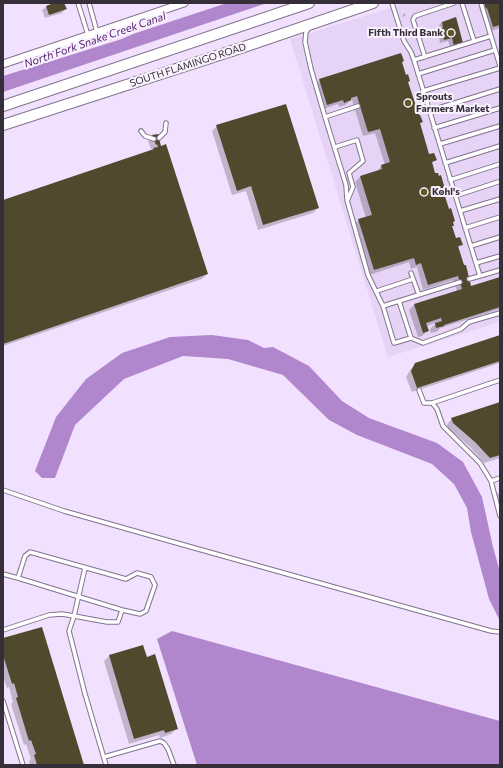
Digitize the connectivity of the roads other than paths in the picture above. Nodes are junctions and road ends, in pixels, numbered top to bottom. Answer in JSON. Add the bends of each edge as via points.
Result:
{"nodes":[{"id":1,"x":78,"y":3,"type":"edge"},
{"id":2,"x":89,"y":3,"type":"edge"},
{"id":3,"x":184,"y":3,"type":"edge"},
{"id":4,"x":310,"y":3,"type":"edge"},
{"id":5,"x":373,"y":3,"type":"edge"},
{"id":6,"x":392,"y":3,"type":"edge"},
{"id":7,"x":454,"y":3,"type":"edge"},
{"id":8,"x":462,"y":3,"type":"edge"},
{"id":9,"x":481,"y":3,"type":"edge"},
{"id":10,"x":314,"y":23,"type":"junction"},
{"id":11,"x":97,"y":32,"type":"junction"},
{"id":12,"x":88,"y":35,"type":"junction"},
{"id":13,"x":491,"y":36,"type":"junction"},
{"id":14,"x":474,"y":42,"type":"junction"},
{"id":15,"x":495,"y":50,"type":"junction"},
{"id":16,"x":498,"y":54,"type":"edge"},
{"id":17,"x":425,"y":56,"type":"junction"},
{"id":18,"x":414,"y":60,"type":"junction"},
{"id":19,"x":3,"y":64,"type":"edge"},
{"id":20,"x":500,"y":67,"type":"edge"},
{"id":21,"x":418,"y":74,"type":"junction"},
{"id":22,"x":500,"y":89,"type":"edge"},
{"id":23,"x":423,"y":91,"type":"junction"},
{"id":24,"x":3,"y":106,"type":"edge"},
{"id":25,"x":358,"y":106,"type":"dead end"},
{"id":26,"x":500,"y":108,"type":"edge"},
{"id":27,"x":429,"y":111,"type":"junction"},
{"id":28,"x":326,"y":117,"type":"junction"},
{"id":29,"x":166,"y":123,"type":"dead end"},
{"id":30,"x":3,"y":125,"type":"edge"},
{"id":31,"x":500,"y":126,"type":"edge"},
{"id":32,"x":434,"y":128,"type":"junction"},
{"id":33,"x":141,"y":131,"type":"dead end"},
{"id":34,"x":160,"y":138,"type":"dead end"},
{"id":35,"x":154,"y":139,"type":"dead end"},
{"id":36,"x":440,"y":144,"type":"junction"},
{"id":37,"x":500,"y":146,"type":"edge"},
{"id":38,"x":334,"y":147,"type":"junction"},
{"id":39,"x":445,"y":163,"type":"junction"},
{"id":40,"x":500,"y":164,"type":"edge"},
{"id":41,"x":450,"y":180,"type":"junction"},
{"id":42,"x":499,"y":182,"type":"edge"},
{"id":43,"x":455,"y":196,"type":"junction"},
{"id":44,"x":500,"y":198,"type":"edge"},
{"id":45,"x":347,"y":200,"type":"junction"},
{"id":46,"x":460,"y":211,"type":"junction"},
{"id":47,"x":500,"y":217,"type":"edge"},
{"id":48,"x":465,"y":228,"type":"junction"},
{"id":49,"x":500,"y":237,"type":"edge"},
{"id":50,"x":471,"y":246,"type":"junction"},
{"id":51,"x":500,"y":256,"type":"edge"},
{"id":52,"x":476,"y":263,"type":"junction"},
{"id":53,"x":500,"y":270,"type":"edge"},
{"id":54,"x":411,"y":273,"type":"dead end"},
{"id":55,"x":480,"y":276,"type":"junction"},
{"id":56,"x":413,"y":279,"type":"junction"},
{"id":57,"x":469,"y":279,"type":"dead end"},
{"id":58,"x":460,"y":282,"type":"dead end"},
{"id":59,"x":377,"y":291,"type":"junction"},
{"id":60,"x":419,"y":295,"type":"junction"},
{"id":61,"x":399,"y":301,"type":"junction"},
{"id":62,"x":383,"y":306,"type":"junction"},
{"id":63,"x":500,"y":313,"type":"edge"},
{"id":64,"x":412,"y":338,"type":"junction"},
{"id":65,"x":500,"y":380,"type":"edge"},
{"id":66,"x":419,"y":390,"type":"dead end"},
{"id":67,"x":432,"y":403,"type":"junction"},
{"id":68,"x":500,"y":478,"type":"edge"},
{"id":69,"x":491,"y":481,"type":"junction"},
{"id":70,"x":3,"y":490,"type":"edge"},
{"id":71,"x":500,"y":516,"type":"edge"},
{"id":72,"x":85,"y":568,"type":"junction"},
{"id":73,"x":3,"y":574,"type":"edge"},
{"id":74,"x":18,"y":578,"type":"junction"},
{"id":75,"x":78,"y":597,"type":"junction"},
{"id":76,"x":122,"y":610,"type":"junction"},
{"id":77,"x":74,"y":616,"type":"junction"},
{"id":78,"x":3,"y":630,"type":"edge"},
{"id":79,"x":500,"y":632,"type":"edge"},
{"id":80,"x":3,"y":701,"type":"edge"},
{"id":81,"x":104,"y":757,"type":"junction"},
{"id":82,"x":23,"y":765,"type":"edge"},
{"id":83,"x":106,"y":765,"type":"edge"},
{"id":84,"x":174,"y":765,"type":"edge"}],
"edges":[{"from":1,"to":12,"type":"lane"},
{"from":2,"to":11,"type":"lane"},
{"from":3,"to":11,"type":"street"},
{"from":4,"to":24,"type":"main road","name":"SOUTH FLAMINGO ROAD"},
{"from":5,"to":10,"type":"main road","name":"SOUTH FLAMINGO ROAD"},
{"from":6,"to":18,"type":"lane","via":[[404,41]]},
{"from":7,"to":17,"type":"lane","via":[[415,16],[413,20]]},
{"from":8,"to":14,"type":"lane"},
{"from":9,"to":13,"type":"lane"},
{"from":10,"to":28,"type":"lane","via":[[306,32],[305,38]]},
{"from":10,"to":30,"type":"main road","name":"SOUTH FLAMINGO ROAD"},
{"from":11,"to":12,"type":"street"},
{"from":12,"to":19,"type":"street"},
{"from":13,"to":14,"type":"lane"},
{"from":13,"to":15,"type":"lane"},
{"from":14,"to":17,"type":"lane"},
{"from":15,"to":16,"type":"lane"},
{"from":15,"to":21,"type":"lane"},
{"from":16,"to":20,"type":"lane"},
{"from":17,"to":18,"type":"lane"},
{"from":18,"to":21,"type":"lane"},
{"from":20,"to":23,"type":"lane"},
{"from":21,"to":23,"type":"lane"},
{"from":22,"to":27,"type":"lane"},
{"from":23,"to":27,"type":"lane"},
{"from":25,"to":28,"type":"lane"},
{"from":26,"to":32,"type":"lane"},
{"from":27,"to":32,"type":"lane"},
{"from":28,"to":38,"type":"lane"},
{"from":29,"to":34,"type":"lane","via":[[165,132]]},
{"from":31,"to":36,"type":"lane"},
{"from":32,"to":36,"type":"lane"},
{"from":33,"to":35,"type":"lane"},
{"from":36,"to":39,"type":"lane"},
{"from":37,"to":39,"type":"lane"},
{"from":38,"to":45,"type":"lane","via":[[346,185]]},
{"from":38,"to":45,"type":"lane","via":[[357,140],[363,160],[349,173],[353,187]]},
{"from":39,"to":41,"type":"lane"},
{"from":40,"to":41,"type":"lane"},
{"from":41,"to":43,"type":"lane"},
{"from":42,"to":43,"type":"lane"},
{"from":43,"to":46,"type":"lane"},
{"from":44,"to":46,"type":"lane"},
{"from":45,"to":59,"type":"lane","via":[[368,275]]},
{"from":46,"to":48,"type":"lane"},
{"from":47,"to":48,"type":"lane"},
{"from":48,"to":50,"type":"lane"},
{"from":49,"to":50,"type":"lane"},
{"from":50,"to":52,"type":"lane"},
{"from":51,"to":52,"type":"lane"},
{"from":52,"to":55,"type":"lane"},
{"from":53,"to":55,"type":"lane"},
{"from":54,"to":56,"type":"lane"},
{"from":55,"to":57,"type":"lane"},
{"from":56,"to":59,"type":"lane"},
{"from":56,"to":60,"type":"lane"},
{"from":58,"to":60,"type":"lane"},
{"from":59,"to":62,"type":"lane"},
{"from":60,"to":61,"type":"lane"},
{"from":61,"to":62,"type":"lane"},
{"from":61,"to":64,"type":"lane"},
{"from":62,"to":64,"type":"lane","via":[[394,343]]},
{"from":63,"to":64,"type":"lane","via":[[469,322],[461,329],[423,343]]},
{"from":65,"to":67,"type":"lane"},
{"from":66,"to":67,"type":"lane","via":[[424,403]]},
{"from":67,"to":69,"type":"lane","via":[[443,426],[480,463]]},
{"from":68,"to":69,"type":"lane"},
{"from":69,"to":71,"type":"lane"},
{"from":70,"to":79,"type":"lane","via":[[183,545]]},
{"from":72,"to":74,"type":"lane","via":[[30,552],[25,556]]},
{"from":72,"to":75,"type":"lane"},
{"from":72,"to":76,"type":"lane","via":[[126,579],[138,573],[151,577],[155,585],[146,611],[140,614]]},
{"from":73,"to":74,"type":"lane"},
{"from":74,"to":75,"type":"lane"},
{"from":75,"to":76,"type":"lane"},
{"from":75,"to":77,"type":"lane"},
{"from":76,"to":77,"type":"lane","via":[[118,622]]},
{"from":77,"to":78,"type":"lane","via":[[49,615]]},
{"from":77,"to":81,"type":"lane","via":[[69,631]]},
{"from":80,"to":82,"type":"lane"},
{"from":81,"to":83,"type":"lane"},
{"from":81,"to":84,"type":"lane","via":[[160,741],[168,748]]}]}
